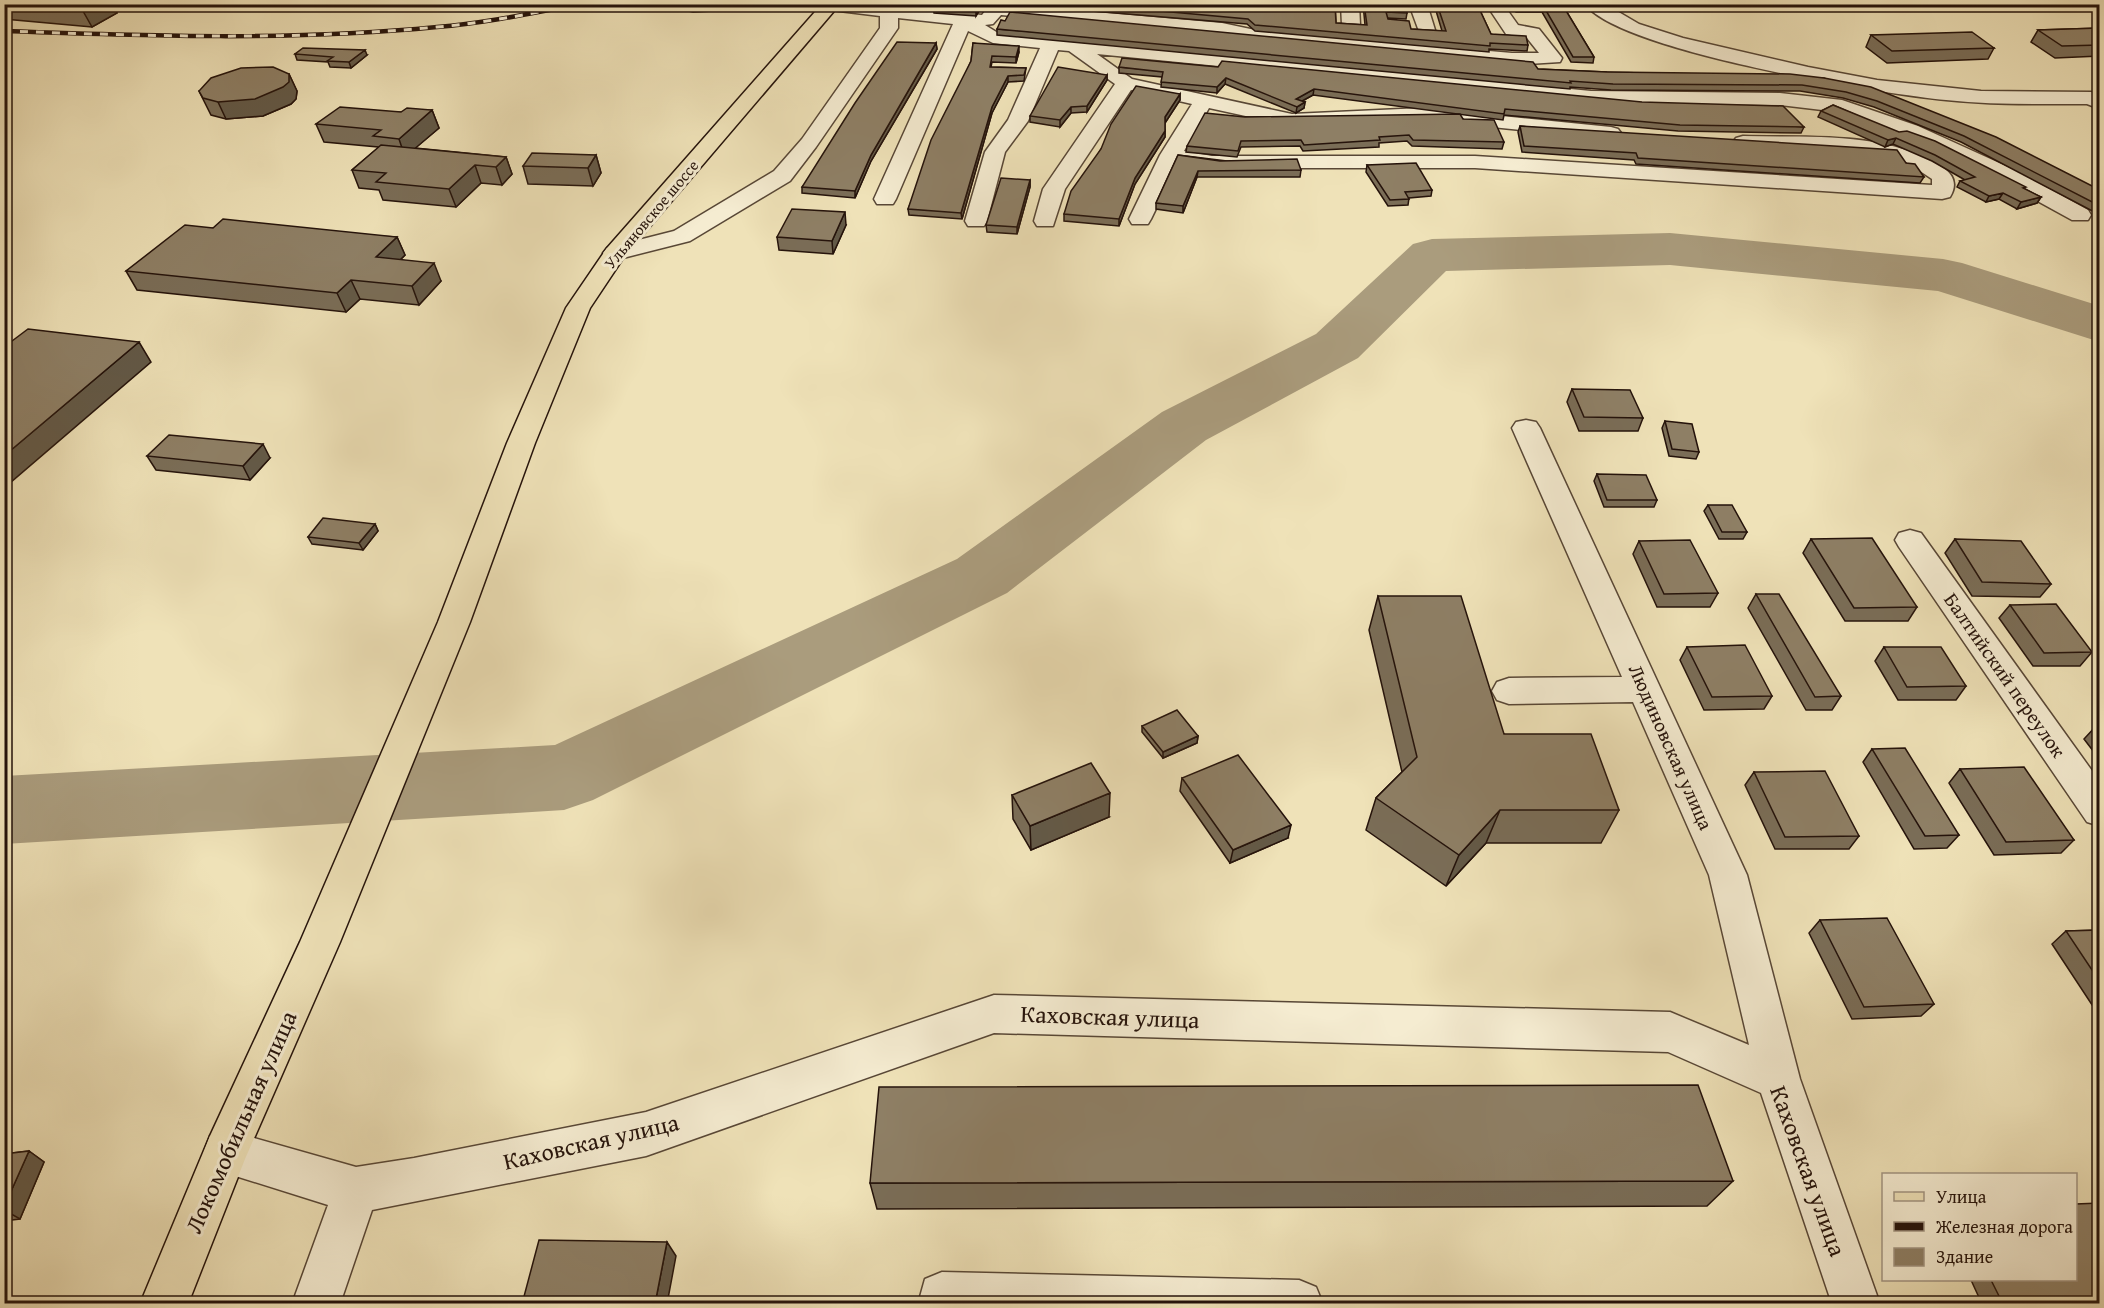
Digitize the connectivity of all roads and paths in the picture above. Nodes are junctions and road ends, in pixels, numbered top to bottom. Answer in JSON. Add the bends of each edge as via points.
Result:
{"nodes":[{"id":1,"x":1350,"y":4,"type":"edge"},
{"id":2,"x":1418,"y":4,"type":"edge"},
{"id":3,"x":1494,"y":4,"type":"edge"},
{"id":4,"x":1593,"y":4,"type":"edge"},
{"id":5,"x":832,"y":5,"type":"edge"},
{"id":6,"x":997,"y":7,"type":"edge"},
{"id":7,"x":888,"y":10,"type":"junction"},
{"id":8,"x":964,"y":20,"type":"junction"},
{"id":9,"x":1351,"y":25,"type":"edge"},
{"id":10,"x":1426,"y":30,"type":"edge"},
{"id":11,"x":1051,"y":44,"type":"junction"},
{"id":12,"x":1074,"y":46,"type":"junction"},
{"id":13,"x":1126,"y":83,"type":"junction"},
{"id":14,"x":1204,"y":100,"type":"junction"},
{"id":15,"x":2100,"y":103,"type":"edge"},
{"id":16,"x":1632,"y":135,"type":"edge"},
{"id":17,"x":1722,"y":141,"type":"edge"},
{"id":18,"x":1171,"y":154,"type":"junction"},
{"id":19,"x":885,"y":199,"type":"dead end"},
{"id":20,"x":2080,"y":215,"type":"dead end"},
{"id":21,"x":1140,"y":219,"type":"dead end"},
{"id":22,"x":975,"y":220,"type":"dead end"},
{"id":23,"x":1045,"y":221,"type":"dead end"},
{"id":24,"x":615,"y":253,"type":"junction"},
{"id":25,"x":1526,"y":428,"type":"dead end"},
{"id":26,"x":1910,"y":540,"type":"dead end"},
{"id":27,"x":1645,"y":689,"type":"junction"},
{"id":28,"x":1509,"y":691,"type":"dead end"},
{"id":29,"x":2100,"y":811,"type":"edge"},
{"id":30,"x":320,"y":942,"type":"joint"},
{"id":31,"x":1778,"y":1079,"type":"junction"},
{"id":32,"x":226,"y":1152,"type":"junction"},
{"id":33,"x":356,"y":1190,"type":"junction"},
{"id":34,"x":164,"y":1304,"type":"edge"},
{"id":35,"x":316,"y":1304,"type":"edge"},
{"id":36,"x":942,"y":1304,"type":"edge"},
{"id":37,"x":1299,"y":1304,"type":"edge"},
{"id":38,"x":1856,"y":1304,"type":"edge"}],
"edges":[{"from":1,"to":9,"type":"street"},
{"from":2,"to":10,"type":"street"},
{"from":3,"to":6,"type":"street","via":[[1512,30],[1533,33],[1553,58],[1512,59],[1260,36],[1222,28]]},
{"from":4,"to":15,"type":"street","via":[[1609,18],[1659,37],[1861,82],[1979,97],[2091,98]]},
{"from":5,"to":7,"type":"street"},
{"from":5,"to":24,"type":"main road","name":"Ульяновское шоссе"},
{"from":6,"to":8,"type":"street","via":[[987,20]]},
{"from":7,"to":8,"type":"street"},
{"from":7,"to":24,"type":"street","via":[[889,28],[782,176],[682,236]]},
{"from":8,"to":11,"type":"street","via":[[993,38]]},
{"from":8,"to":19,"type":"street"},
{"from":11,"to":12,"type":"street"},
{"from":11,"to":22,"type":"street","via":[[1018,121],[995,152]]},
{"from":12,"to":13,"type":"street"},
{"from":12,"to":20,"type":"street","via":[[1591,97],[1780,99],[1842,106],[1911,130]]},
{"from":13,"to":14,"type":"street"},
{"from":13,"to":23,"type":"street","via":[[1054,189]]},
{"from":14,"to":16,"type":"street","via":[[1292,120],[1423,114]]},
{"from":14,"to":18,"type":"street"},
{"from":17,"to":18,"type":"street","via":[[1869,147],[1915,159],[1943,177],[1942,192],[1475,162],[1212,162]]},
{"from":18,"to":21,"type":"street"},
{"from":24,"to":30,"type":"main road","name":"Ульяновское шоссе","via":[[578,308],[521,443],[454,622]]},
{"from":25,"to":27,"type":"street","name":"Людиновская улица"},
{"from":26,"to":29,"type":"street","name":"Балтийский переулок"},
{"from":27,"to":28,"type":"street"},
{"from":27,"to":31,"type":"street","name":"Людиновская улица","via":[[1728,875]]},
{"from":30,"to":32,"type":"main road","name":"Локомобильная улица"},
{"from":31,"to":33,"type":"street","name":"Каховская улица","via":[[1670,1032],[994,1014],[646,1134]]},
{"from":31,"to":38,"type":"street","name":"Каховская улица"},
{"from":32,"to":33,"type":"street","name":"Каховская улица"},
{"from":32,"to":34,"type":"main road","name":"Локомобильная улица"},
{"from":33,"to":35,"type":"street"},
{"from":36,"to":37,"type":"street","via":[[942,1296]]}]}
